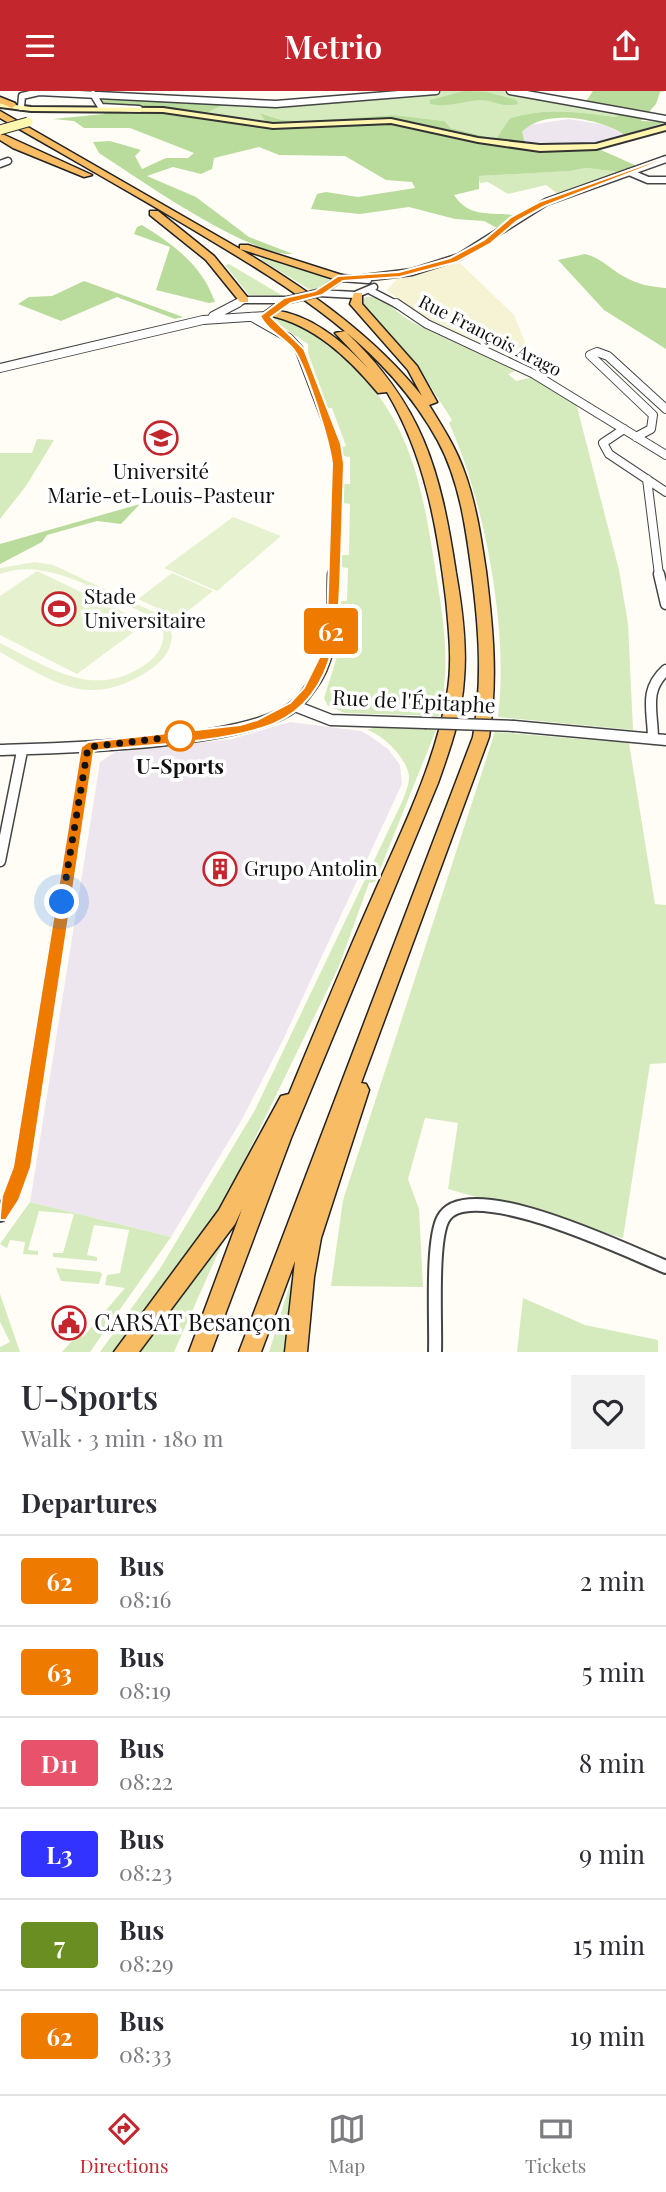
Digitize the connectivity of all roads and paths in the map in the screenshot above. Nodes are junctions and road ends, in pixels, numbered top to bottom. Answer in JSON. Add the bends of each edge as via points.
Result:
{"nodes":[{"id":1,"x":436,"y":91,"type":"edge"},
{"id":2,"x":510,"y":91,"type":"edge"},
{"id":3,"x":42,"y":92,"type":"edge"},
{"id":4,"x":54,"y":92,"type":"edge"},
{"id":5,"x":94,"y":92,"type":"edge"},
{"id":6,"x":420,"y":92,"type":"edge"},
{"id":7,"x":97,"y":103,"type":"junction"},
{"id":8,"x":0,"y":106,"type":"edge"},
{"id":9,"x":55,"y":109,"type":"junction"},
{"id":10,"x":139,"y":109,"type":"junction"},
{"id":11,"x":25,"y":113,"type":"junction"},
{"id":12,"x":183,"y":113,"type":"junction"},
{"id":13,"x":666,"y":119,"type":"edge"},
{"id":14,"x":0,"y":122,"type":"edge"},
{"id":15,"x":664,"y":127,"type":"edge"},
{"id":16,"x":0,"y":130,"type":"edge"},
{"id":17,"x":0,"y":137,"type":"edge"},
{"id":18,"x":666,"y":159,"type":"edge"},
{"id":19,"x":8,"y":161,"type":"dead end"},
{"id":20,"x":0,"y":164,"type":"edge"},
{"id":21,"x":629,"y":171,"type":"junction"},
{"id":22,"x":87,"y":174,"type":"junction"},
{"id":23,"x":110,"y":177,"type":"junction"},
{"id":24,"x":666,"y":180,"type":"edge"},
{"id":25,"x":155,"y":213,"type":"junction"},
{"id":26,"x":184,"y":220,"type":"junction"},
{"id":27,"x":400,"y":275,"type":"junction"},
{"id":28,"x":364,"y":278,"type":"junction"},
{"id":29,"x":337,"y":281,"type":"junction"},
{"id":30,"x":372,"y":288,"type":"junction"},
{"id":31,"x":318,"y":293,"type":"junction"},
{"id":32,"x":342,"y":293,"type":"junction"},
{"id":33,"x":358,"y":295,"type":"junction"},
{"id":34,"x":265,"y":300,"type":"junction"},
{"id":35,"x":288,"y":300,"type":"junction"},
{"id":36,"x":240,"y":303,"type":"junction"},
{"id":37,"x":271,"y":312,"type":"junction"},
{"id":38,"x":240,"y":315,"type":"junction"},
{"id":39,"x":252,"y":317,"type":"junction"},
{"id":40,"x":203,"y":320,"type":"junction"},
{"id":41,"x":274,"y":328,"type":"junction"},
{"id":42,"x":0,"y":368,"type":"edge"},
{"id":43,"x":666,"y":409,"type":"edge"},
{"id":44,"x":624,"y":429,"type":"junction"},
{"id":45,"x":636,"y":437,"type":"junction"},
{"id":46,"x":446,"y":443,"type":"junction"},
{"id":47,"x":666,"y":455,"type":"edge"},
{"id":48,"x":647,"y":479,"type":"junction"},
{"id":49,"x":666,"y":492,"type":"edge"},
{"id":50,"x":437,"y":493,"type":"junction"},
{"id":51,"x":666,"y":604,"type":"edge"},
{"id":52,"x":666,"y":670,"type":"edge"},
{"id":53,"x":295,"y":706,"type":"junction"},
{"id":54,"x":653,"y":739,"type":"junction"},
{"id":55,"x":666,"y":740,"type":"edge"},
{"id":56,"x":88,"y":747,"type":"junction"},
{"id":57,"x":0,"y":750,"type":"edge"},
{"id":58,"x":22,"y":751,"type":"junction"},
{"id":59,"x":0,"y":861,"type":"edge"},
{"id":60,"x":328,"y":1025,"type":"junction"},
{"id":61,"x":370,"y":1037,"type":"junction"},
{"id":62,"x":0,"y":1215,"type":"edge"},
{"id":63,"x":666,"y":1267,"type":"edge"},
{"id":64,"x":125,"y":1352,"type":"edge"},
{"id":65,"x":200,"y":1352,"type":"edge"},
{"id":66,"x":250,"y":1352,"type":"edge"},
{"id":67,"x":296,"y":1352,"type":"edge"},
{"id":68,"x":435,"y":1352,"type":"edge"}],
"edges":[{"from":1,"to":6,"type":"street"},
{"from":2,"to":13,"type":"street"},
{"from":3,"to":4,"type":"street"},
{"from":3,"to":11,"type":"street","via":[[22,96]]},
{"from":4,"to":5,"type":"street"},
{"from":5,"to":6,"type":"street","via":[[192,103],[274,104]]},
{"from":5,"to":7,"type":"street"},
{"from":7,"to":9,"type":"street","via":[[87,108]]},
{"from":7,"to":10,"type":"street"},
{"from":8,"to":11,"type":"highway"},
{"from":8,"to":23,"type":"highway"},
{"from":9,"to":10,"type":"main road"},
{"from":9,"to":11,"type":"main road"},
{"from":10,"to":12,"type":"main road"},
{"from":11,"to":12,"type":"main road"},
{"from":11,"to":16,"type":"main road","bridge":true},
{"from":11,"to":23,"type":"highway"},
{"from":12,"to":15,"type":"main road","via":[[273,126],[391,121],[540,148],[596,146]]},
{"from":14,"to":22,"type":"highway"},
{"from":17,"to":22,"type":"highway"},
{"from":18,"to":21,"type":"street"},
{"from":19,"to":20,"type":"street"},
{"from":21,"to":24,"type":"street","via":[[648,180]]},
{"from":21,"to":27,"type":"street","via":[[534,208],[453,260]]},
{"from":22,"to":25,"type":"highway"},
{"from":23,"to":26,"type":"highway"},
{"from":25,"to":36,"type":"highway","via":[[211,258]]},
{"from":25,"to":50,"type":"highway","via":[[288,292],[351,341],[402,407],[427,457]]},
{"from":26,"to":29,"type":"highway"},
{"from":26,"to":46,"type":"highway","via":[[302,290],[345,322],[401,377]]},
{"from":27,"to":28,"type":"street"},
{"from":27,"to":30,"type":"street"},
{"from":28,"to":29,"type":"street"},
{"from":28,"to":30,"type":"street","name":"Rue François Arago"},
{"from":29,"to":31,"type":"street"},
{"from":29,"to":32,"type":"street","via":[[335,289]]},
{"from":30,"to":33,"type":"street"},
{"from":30,"to":44,"type":"street","name":"Rue François Arago","via":[[426,324],[534,374]]},
{"from":31,"to":32,"type":"street"},
{"from":31,"to":35,"type":"street","bridge":true},
{"from":32,"to":33,"type":"street"},
{"from":33,"to":46,"type":"highway","via":[[356,303],[413,369],[446,433]]},
{"from":34,"to":35,"type":"street"},
{"from":34,"to":36,"type":"street"},
{"from":34,"to":37,"type":"street","via":[[273,303]]},
{"from":35,"to":37,"type":"street"},
{"from":36,"to":38,"type":"street","via":[[235,310]]},
{"from":36,"to":40,"type":"street"},
{"from":37,"to":39,"type":"street"},
{"from":37,"to":41,"type":"street"},
{"from":37,"to":50,"type":"highway","via":[[298,318],[380,387],[403,422]]},
{"from":38,"to":39,"type":"street"},
{"from":38,"to":40,"type":"street"},
{"from":39,"to":41,"type":"street"},
{"from":40,"to":42,"type":"street"},
{"from":41,"to":53,"type":"street","via":[[302,354],[338,464],[331,634],[317,676]]},
{"from":43,"to":45,"type":"street","via":[[608,356],[590,355],[653,415],[651,429]]},
{"from":44,"to":45,"type":"street","name":"Rue François Arago"},
{"from":44,"to":48,"type":"street","via":[[603,443],[609,454]]},
{"from":45,"to":47,"type":"street","name":"Rue François Arago"},
{"from":46,"to":61,"type":"highway","via":[[471,521],[487,630],[489,690],[472,766]]},
{"from":48,"to":49,"type":"street"},
{"from":48,"to":51,"type":"street","via":[[656,565]]},
{"from":50,"to":60,"type":"highway","via":[[456,630],[451,716],[429,783]]},
{"from":52,"to":54,"type":"street","via":[[652,681],[648,692]]},
{"from":53,"to":54,"type":"street","name":"Rue de l'Épitaphe","bridge":true,"via":[[331,720],[514,726]]},
{"from":53,"to":56,"type":"street","via":[[240,729]]},
{"from":54,"to":55,"type":"street","name":"Rue de l'Épitaphe"},
{"from":56,"to":58,"type":"street"},
{"from":56,"to":62,"type":"street","via":[[22,1167]]},
{"from":57,"to":58,"type":"street"},
{"from":58,"to":59,"type":"street"},
{"from":60,"to":64,"type":"highway","via":[[228,1217]]},
{"from":60,"to":65,"type":"highway"},
{"from":61,"to":66,"type":"highway"},
{"from":61,"to":67,"type":"highway","via":[[358,1094],[310,1238]]},
{"from":63,"to":68,"type":"street","via":[[495,1205],[467,1202],[442,1217],[438,1232]]}]}
